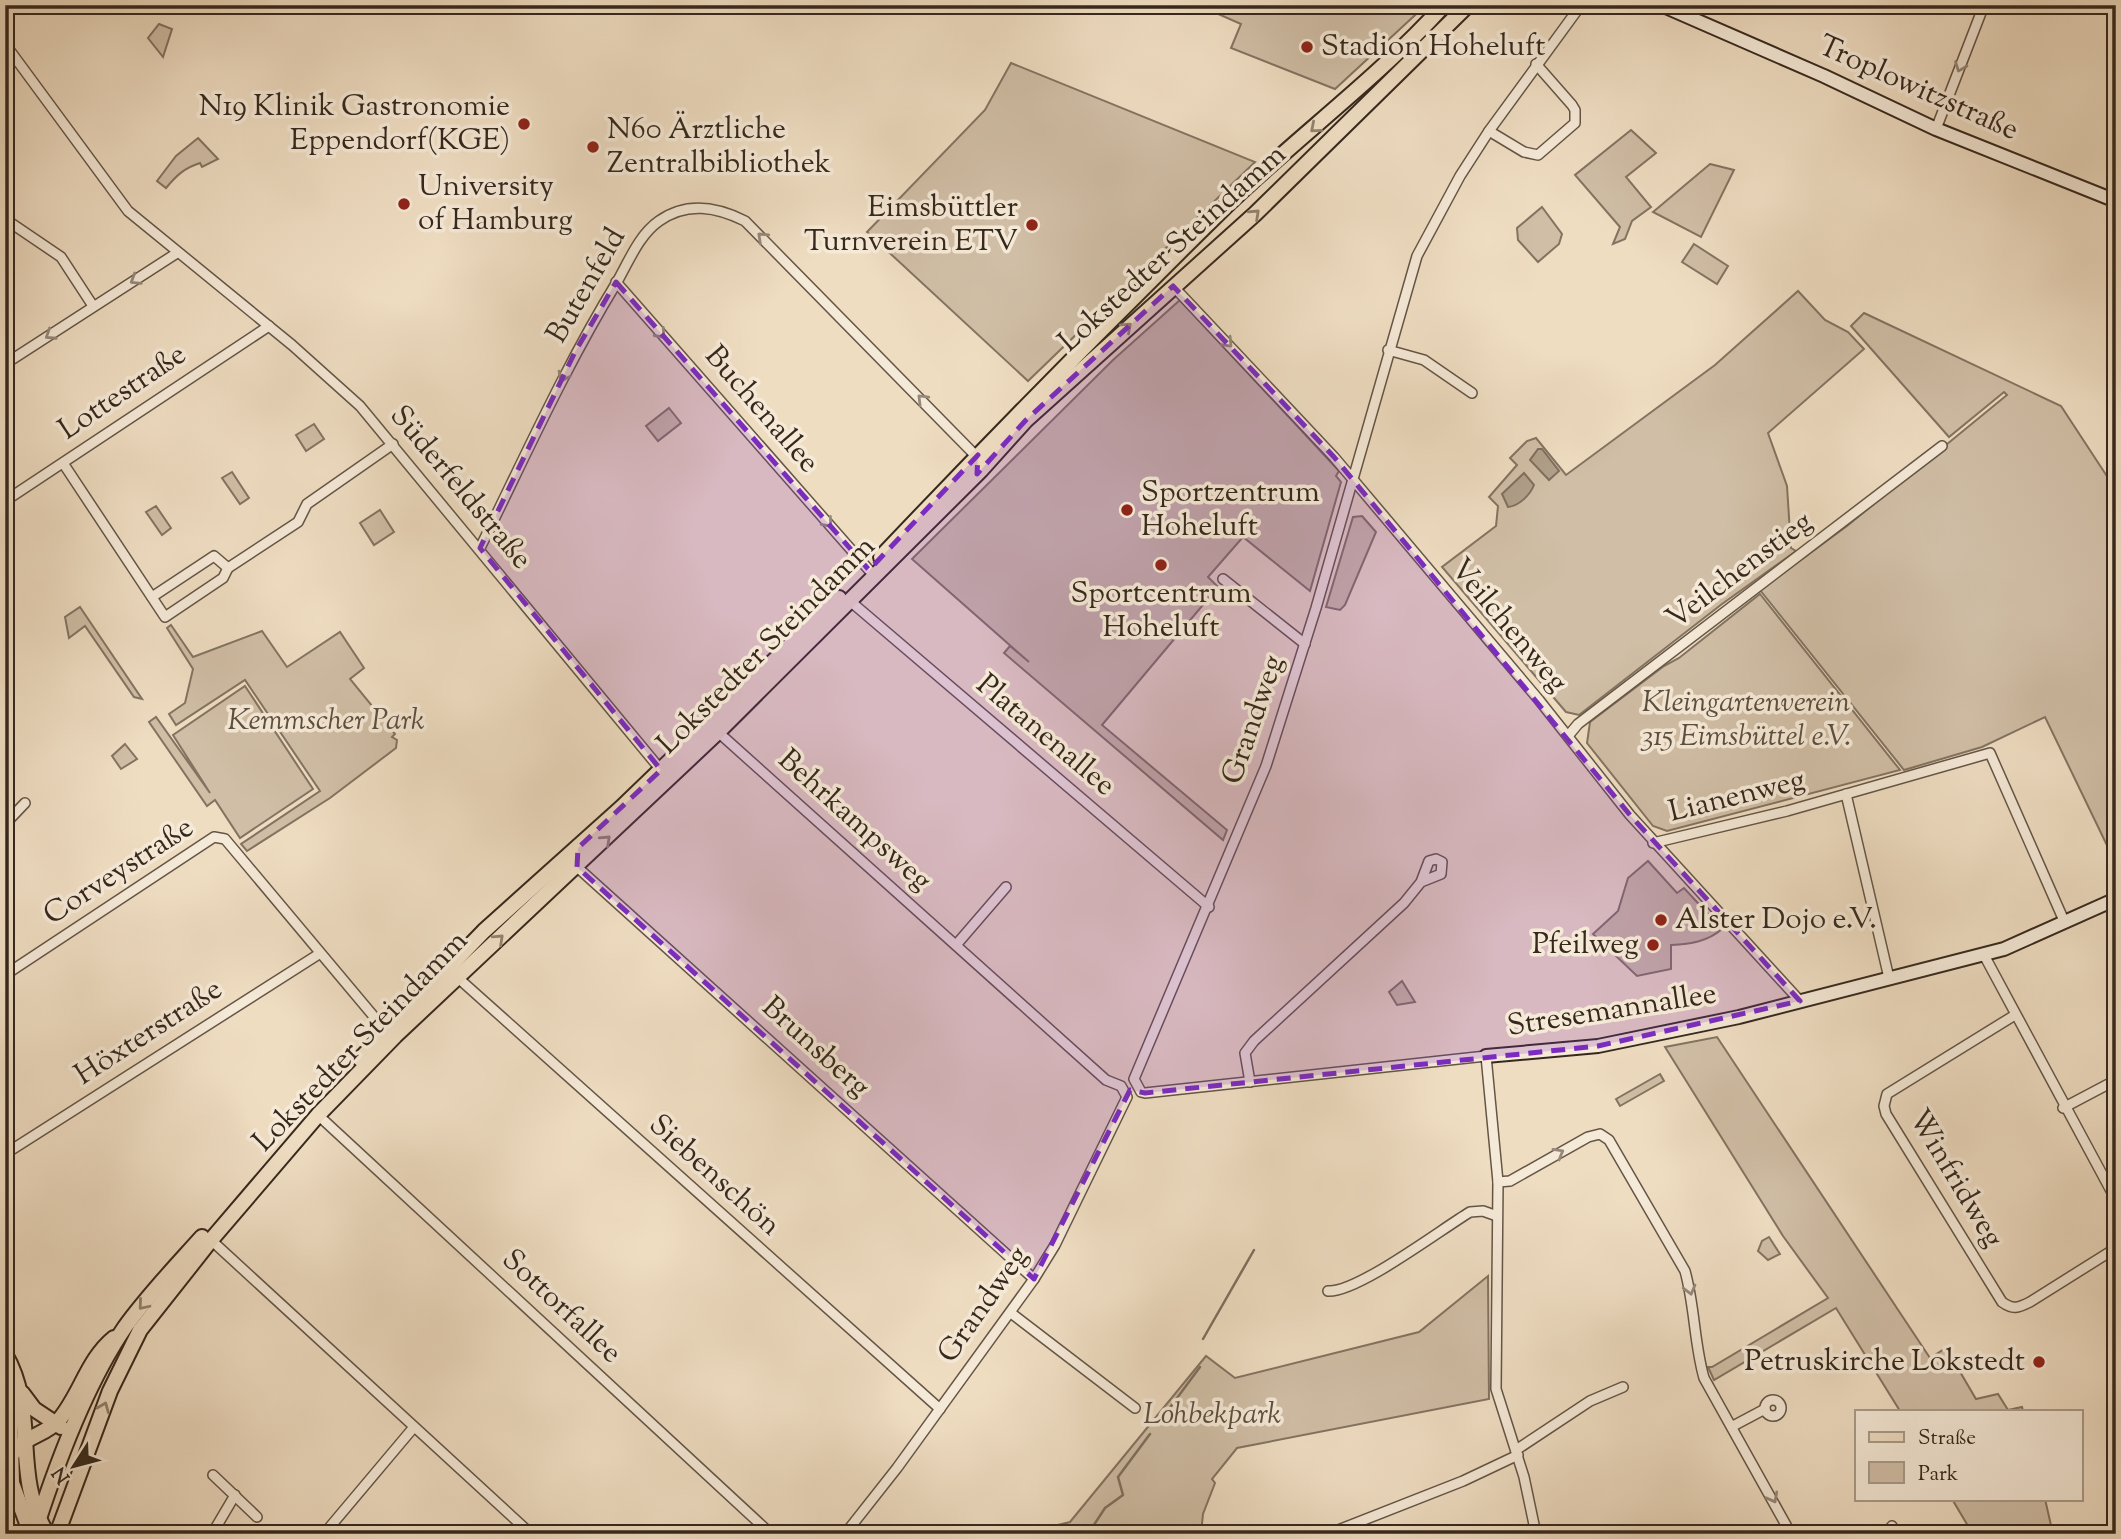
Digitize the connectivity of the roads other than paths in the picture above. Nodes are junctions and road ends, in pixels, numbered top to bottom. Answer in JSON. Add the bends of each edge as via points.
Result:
{"nodes":[{"id":1,"x":1444,"y":5,"type":"edge"},
{"id":2,"x":1468,"y":5,"type":"edge"},
{"id":3,"x":1581,"y":5,"type":"edge"},
{"id":4,"x":1643,"y":5,"type":"edge"},
{"id":5,"x":1661,"y":5,"type":"edge"},
{"id":6,"x":1984,"y":5,"type":"edge"},
{"id":7,"x":5,"y":44,"type":"edge"},
{"id":8,"x":1536,"y":64,"type":"junction"},
{"id":9,"x":1936,"y":129,"type":"junction"},
{"id":10,"x":1489,"y":131,"type":"junction"},
{"id":11,"x":2116,"y":201,"type":"edge"},
{"id":12,"x":5,"y":219,"type":"edge"},
{"id":13,"x":177,"y":253,"type":"junction"},
{"id":14,"x":617,"y":282,"type":"junction"},
{"id":15,"x":1173,"y":286,"type":"junction"},
{"id":16,"x":93,"y":306,"type":"junction"},
{"id":17,"x":269,"y":326,"type":"junction"},
{"id":18,"x":1388,"y":350,"type":"junction"},
{"id":19,"x":5,"y":364,"type":"edge"},
{"id":20,"x":1472,"y":393,"type":"dead end"},
{"id":21,"x":393,"y":444,"type":"junction"},
{"id":22,"x":1942,"y":446,"type":"dead end"},
{"id":23,"x":978,"y":455,"type":"junction"},
{"id":24,"x":63,"y":463,"type":"junction"},
{"id":25,"x":977,"y":474,"type":"junction"},
{"id":26,"x":1353,"y":480,"type":"junction"},
{"id":27,"x":5,"y":501,"type":"edge"},
{"id":28,"x":480,"y":548,"type":"junction"},
{"id":29,"x":228,"y":568,"type":"junction"},
{"id":30,"x":869,"y":570,"type":"junction"},
{"id":31,"x":1223,"y":579,"type":"dead end"},
{"id":32,"x":152,"y":597,"type":"junction"},
{"id":33,"x":850,"y":601,"type":"junction"},
{"id":34,"x":1305,"y":644,"type":"junction"},
{"id":35,"x":718,"y":733,"type":"junction"},
{"id":36,"x":1568,"y":736,"type":"junction"},
{"id":37,"x":661,"y":770,"type":"junction"},
{"id":38,"x":659,"y":790,"type":"junction"},
{"id":39,"x":1846,"y":794,"type":"junction"},
{"id":40,"x":25,"y":803,"type":"dead end"},
{"id":41,"x":5,"y":824,"type":"edge"},
{"id":42,"x":1653,"y":843,"type":"junction"},
{"id":43,"x":578,"y":848,"type":"junction"},
{"id":44,"x":578,"y":867,"type":"junction"},
{"id":45,"x":1421,"y":882,"type":"dead end"},
{"id":46,"x":1006,"y":887,"type":"dead end"},
{"id":47,"x":2116,"y":899,"type":"edge"},
{"id":48,"x":1209,"y":907,"type":"junction"},
{"id":49,"x":2065,"y":923,"type":"junction"},
{"id":50,"x":956,"y":945,"type":"junction"},
{"id":51,"x":319,"y":954,"type":"junction"},
{"id":52,"x":1984,"y":955,"type":"junction"},
{"id":53,"x":5,"y":975,"type":"edge"},
{"id":54,"x":457,"y":977,"type":"junction"},
{"id":55,"x":1889,"y":978,"type":"junction"},
{"id":56,"x":1800,"y":1001,"type":"junction"},
{"id":57,"x":2015,"y":1015,"type":"junction"},
{"id":58,"x":386,"y":1031,"type":"junction"},
{"id":59,"x":1486,"y":1056,"type":"junction"},
{"id":60,"x":2116,"y":1080,"type":"edge"},
{"id":61,"x":1250,"y":1082,"type":"junction"},
{"id":62,"x":1121,"y":1086,"type":"joint"},
{"id":63,"x":1140,"y":1092,"type":"joint"},
{"id":64,"x":2063,"y":1108,"type":"junction"},
{"id":65,"x":318,"y":1115,"type":"junction"},
{"id":66,"x":5,"y":1154,"type":"edge"},
{"id":67,"x":1498,"y":1182,"type":"junction"},
{"id":68,"x":2116,"y":1200,"type":"edge"},
{"id":69,"x":1497,"y":1216,"type":"junction"},
{"id":70,"x":211,"y":1240,"type":"junction"},
{"id":71,"x":2116,"y":1248,"type":"edge"},
{"id":72,"x":1034,"y":1279,"type":"junction"},
{"id":73,"x":1328,"y":1292,"type":"dead end"},
{"id":74,"x":1011,"y":1313,"type":"junction"},
{"id":75,"x":123,"y":1331,"type":"junction"},
{"id":76,"x":5,"y":1354,"type":"edge"},
{"id":77,"x":5,"y":1382,"type":"edge"},
{"id":78,"x":1623,"y":1387,"type":"dead end"},
{"id":79,"x":21,"y":1392,"type":"junction"},
{"id":80,"x":1135,"y":1408,"type":"dead end"},
{"id":81,"x":940,"y":1409,"type":"junction"},
{"id":82,"x":1765,"y":1409,"type":"dead end"},
{"id":83,"x":57,"y":1423,"type":"junction"},
{"id":84,"x":1732,"y":1426,"type":"junction"},
{"id":85,"x":414,"y":1427,"type":"junction"},
{"id":86,"x":69,"y":1439,"type":"junction"},
{"id":87,"x":24,"y":1442,"type":"junction"},
{"id":88,"x":1517,"y":1452,"type":"junction"},
{"id":89,"x":9,"y":1461,"type":"junction"},
{"id":90,"x":80,"y":1466,"type":"junction"},
{"id":91,"x":213,"y":1475,"type":"dead end"},
{"id":92,"x":235,"y":1496,"type":"junction"},
{"id":93,"x":257,"y":1517,"type":"dead end"},
{"id":94,"x":39,"y":1518,"type":"junction"},
{"id":95,"x":329,"y":1528,"type":"dead end"},
{"id":96,"x":519,"y":1530,"type":"edge"},
{"id":97,"x":32,"y":1534,"type":"edge"},
{"id":98,"x":47,"y":1534,"type":"edge"},
{"id":99,"x":57,"y":1534,"type":"edge"},
{"id":100,"x":212,"y":1534,"type":"edge"},
{"id":101,"x":531,"y":1534,"type":"edge"},
{"id":102,"x":771,"y":1534,"type":"edge"},
{"id":103,"x":845,"y":1534,"type":"edge"},
{"id":104,"x":1328,"y":1534,"type":"edge"},
{"id":105,"x":1536,"y":1534,"type":"edge"},
{"id":106,"x":1791,"y":1534,"type":"edge"}],
"edges":[{"from":1,"to":23,"type":"main road","name":"Lokstedter Steindamm","one_way":true,"via":[[1227,205]]},
{"from":15,"to":2,"type":"main road","name":"Lokstedter Steindamm","one_way":true,"via":[[1255,214]]},
{"from":3,"to":8,"type":"street","name":"Grandweg"},
{"from":4,"to":5,"type":"street","name":"Troplowitzstraße"},
{"from":5,"to":9,"type":"street","name":"Troplowitzstraße"},
{"from":6,"to":9,"type":"street","one_way":true},
{"from":7,"to":13,"type":"street","name":"Süderfeldstraße","via":[[121,204]]},
{"from":8,"to":10,"type":"street","name":"Grandweg"},
{"from":8,"to":10,"type":"street","via":[[1575,110],[1575,123],[1538,155]]},
{"from":9,"to":11,"type":"street","name":"Troplowitzstraße"},
{"from":10,"to":18,"type":"street","name":"Grandweg","via":[[1417,256]]},
{"from":12,"to":16,"type":"street","via":[[61,257]]},
{"from":13,"to":16,"type":"street","one_way":true},
{"from":13,"to":17,"type":"street","name":"Süderfeldstraße"},
{"from":23,"to":14,"type":"street","name":"Butenfeld","one_way":true,"via":[[745,221],[699,208],[669,215],[649,230]]},
{"from":14,"to":28,"type":"street","name":"Butenfeld","one_way":true,"via":[[575,352]]},
{"from":14,"to":30,"type":"street","name":"Buchenallee","one_way":true},
{"from":25,"to":15,"type":"main road","name":"Lokstedter Steindamm","one_way":true,"via":[[1026,420]]},
{"from":15,"to":26,"type":"street","name":"Veilchenweg","one_way":true},
{"from":16,"to":19,"type":"street","one_way":true},
{"from":17,"to":21,"type":"street","name":"Süderfeldstraße","via":[[360,406]]},
{"from":17,"to":24,"type":"street","name":"Lottestraße"},
{"from":18,"to":20,"type":"street","via":[[1424,360]]},
{"from":18,"to":26,"type":"street","name":"Grandweg"},
{"from":21,"to":28,"type":"street","name":"Süderfeldstraße"},
{"from":21,"to":29,"type":"street","via":[[307,504],[298,522]]},
{"from":22,"to":36,"type":"street","name":"Veilchenstieg"},
{"from":23,"to":25,"type":"street"},
{"from":23,"to":30,"type":"main road","name":"Lokstedter Steindamm"},
{"from":24,"to":27,"type":"street","name":"Lottestraße"},
{"from":24,"to":32,"type":"street"},
{"from":25,"to":33,"type":"main road","name":"Lokstedter Steindamm"},
{"from":26,"to":34,"type":"street","name":"Grandweg"},
{"from":26,"to":36,"type":"street","name":"Veilchenweg"},
{"from":28,"to":37,"type":"street","name":"Süderfeldstraße"},
{"from":29,"to":32,"type":"street","via":[[214,556]]},
{"from":29,"to":32,"type":"street","via":[[223,578],[165,617]]},
{"from":30,"to":37,"type":"main road","name":"Lokstedter Steindamm"},
{"from":31,"to":34,"type":"street"},
{"from":33,"to":35,"type":"main road","name":"Lokstedter Steindamm"},
{"from":33,"to":48,"type":"street","name":"Platanenallee"},
{"from":34,"to":48,"type":"street","name":"Grandweg","via":[[1266,766]]},
{"from":35,"to":38,"type":"main road","name":"Lokstedter Steindamm"},
{"from":35,"to":50,"type":"street","name":"Behrkampsweg"},
{"from":36,"to":42,"type":"street","name":"Veilchenweg"},
{"from":37,"to":38,"type":"street"},
{"from":37,"to":43,"type":"main road","name":"Lokstedter Steindamm"},
{"from":44,"to":38,"type":"main road","name":"Lokstedter Steindamm","one_way":true},
{"from":39,"to":42,"type":"street","name":"Lianenweg"},
{"from":39,"to":49,"type":"street","name":"Lianenweg","via":[[1990,753]]},
{"from":39,"to":55,"type":"street"},
{"from":40,"to":41,"type":"street"},
{"from":42,"to":56,"type":"street","name":"Veilchenweg"},
{"from":43,"to":44,"type":"street"},
{"from":43,"to":58,"type":"main road","name":"Lokstedter Steindamm","via":[[484,931]]},
{"from":54,"to":44,"type":"main road","name":"Lokstedter Steindamm","one_way":true},
{"from":44,"to":72,"type":"street","name":"Brunsberg"},
{"from":45,"to":61,"type":"street","via":[[1254,1041],[1245,1053]]},
{"from":46,"to":50,"type":"street"},
{"from":47,"to":49,"type":"street","name":"Stresemannallee"},
{"from":48,"to":63,"type":"street","name":"Grandweg","via":[[1134,1079]]},
{"from":49,"to":52,"type":"street","name":"Stresemannallee"},
{"from":50,"to":62,"type":"street","name":"Behrkampsweg","via":[[1106,1080]]},
{"from":51,"to":53,"type":"street","name":"Corveystraße","via":[[225,839],[214,837]]},
{"from":51,"to":58,"type":"street"},
{"from":51,"to":66,"type":"street","name":"Höxterstraße"},
{"from":52,"to":55,"type":"street","name":"Stresemannallee"},
{"from":52,"to":57,"type":"street"},
{"from":54,"to":65,"type":"main road","name":"Lokstedter Steindamm"},
{"from":54,"to":81,"type":"street","name":"Siebenschön"},
{"from":55,"to":56,"type":"street","name":"Stresemannallee"},
{"from":56,"to":59,"type":"street","name":"Stresemannallee","via":[[1650,1038]]},
{"from":57,"to":64,"type":"street"},
{"from":57,"to":71,"type":"street","name":"Winfridweg","via":[[1886,1094],[1886,1114],[2009,1308],[2030,1302]]},
{"from":58,"to":75,"type":"main road","name":"Lokstedter Steindamm","one_way":true,"via":[[298,1126]]},
{"from":59,"to":61,"type":"street","name":"Stresemannallee"},
{"from":59,"to":67,"type":"street"},
{"from":60,"to":64,"type":"street"},
{"from":61,"to":63,"type":"street","name":"Stresemannallee"},
{"from":62,"to":72,"type":"street","name":"Grandweg","via":[[1127,1097],[1114,1126]]},
{"from":64,"to":68,"type":"street"},
{"from":65,"to":70,"type":"main road","name":"Lokstedter Steindamm"},
{"from":65,"to":102,"type":"street","name":"Sottorfallee"},
{"from":67,"to":69,"type":"street"},
{"from":67,"to":84,"type":"street","one_way":true,"via":[[1510,1181],[1588,1137],[1600,1135],[1609,1140],[1685,1271],[1704,1378]]},
{"from":69,"to":73,"type":"street","via":[[1470,1212],[1371,1277],[1342,1292]]},
{"from":69,"to":88,"type":"street","via":[[1496,1389]]},
{"from":70,"to":85,"type":"street"},
{"from":90,"to":70,"type":"main road","name":"Lokstedter Steindamm","one_way":true,"via":[[129,1349]]},
{"from":72,"to":74,"type":"street","name":"Grandweg"},
{"from":74,"to":80,"type":"street"},
{"from":74,"to":81,"type":"street","name":"Grandweg"},
{"from":75,"to":83,"type":"main road","via":[[94,1359]]},
{"from":75,"to":86,"type":"main road"},
{"from":76,"to":79,"type":"main road"},
{"from":77,"to":89,"type":"main road","via":[[11,1417]]},
{"from":78,"to":88,"type":"street","via":[[1590,1401]]},
{"from":79,"to":83,"type":"main road","via":[[34,1409]]},
{"from":79,"to":87,"type":"main road"},
{"from":81,"to":103,"type":"street","name":"Grandweg"},
{"from":82,"to":84,"type":"street"},
{"from":83,"to":86,"type":"main road"},
{"from":83,"to":87,"type":"main road"},
{"from":84,"to":106,"type":"street","one_way":true},
{"from":85,"to":95,"type":"street"},
{"from":85,"to":96,"type":"street"},
{"from":86,"to":90,"type":"main road"},
{"from":86,"to":94,"type":"main road"},
{"from":87,"to":89,"type":"main road"},
{"from":87,"to":94,"type":"main road","via":[[27,1483]]},
{"from":88,"to":104,"type":"street","via":[[1463,1482]]},
{"from":88,"to":105,"type":"street"},
{"from":89,"to":97,"type":"main road","via":[[14,1493]]},
{"from":90,"to":99,"type":"main road","name":"Lokstedter Steindamm"},
{"from":91,"to":92,"type":"street"},
{"from":92,"to":93,"type":"street"},
{"from":92,"to":100,"type":"street"},
{"from":94,"to":97,"type":"main road"},
{"from":94,"to":98,"type":"main road"},
{"from":96,"to":101,"type":"street"}]}
